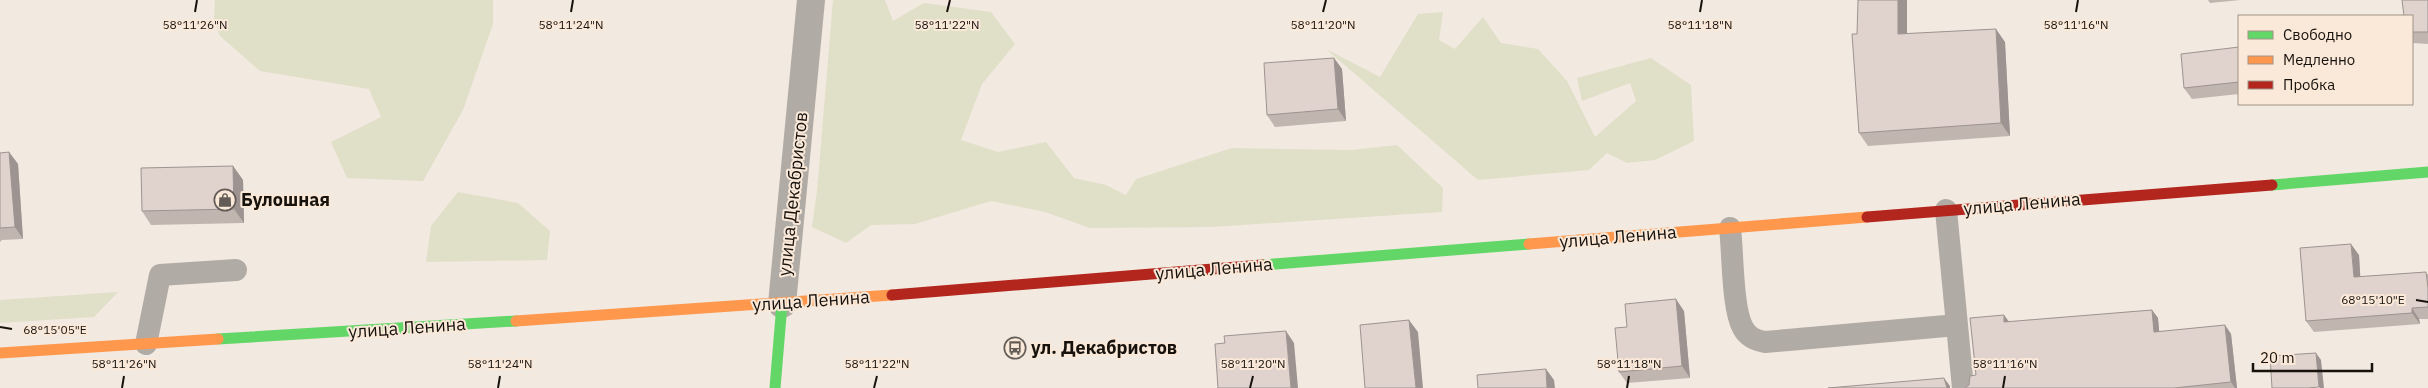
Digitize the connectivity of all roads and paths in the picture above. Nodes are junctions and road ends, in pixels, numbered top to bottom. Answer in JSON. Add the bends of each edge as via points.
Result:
{"nodes":[{"id":1,"x":811,"y":0,"type":"edge"},
{"id":2,"x":2428,"y":172,"type":"edge"},
{"id":3,"x":1946,"y":210,"type":"junction"},
{"id":4,"x":1730,"y":228,"type":"junction"},
{"id":5,"x":236,"y":270,"type":"dead end"},
{"id":6,"x":782,"y":304,"type":"junction"},
{"id":7,"x":1957,"y":325,"type":"junction"},
{"id":8,"x":146,"y":344,"type":"junction"},
{"id":9,"x":0,"y":354,"type":"edge"},
{"id":10,"x":775,"y":388,"type":"edge"},
{"id":11,"x":1963,"y":388,"type":"edge"}],
"edges":[{"from":1,"to":6,"type":"street","name":"улица Декабристов"},
{"from":2,"to":3,"type":"main road","name":"улица Ленина"},
{"from":3,"to":4,"type":"main road","name":"улица Ленина"},
{"from":3,"to":7,"type":"lane"},
{"from":4,"to":6,"type":"main road","name":"улица Ленина"},
{"from":4,"to":7,"type":"lane","via":[[1738,317],[1753,340],[1765,342]]},
{"from":5,"to":8,"type":"lane","via":[[160,275]]},
{"from":6,"to":8,"type":"main road","name":"улица Ленина"},
{"from":6,"to":10,"type":"main road","name":"улица Декабристов"},
{"from":7,"to":11,"type":"lane"},
{"from":8,"to":9,"type":"main road","name":"улица Ленина"}]}
